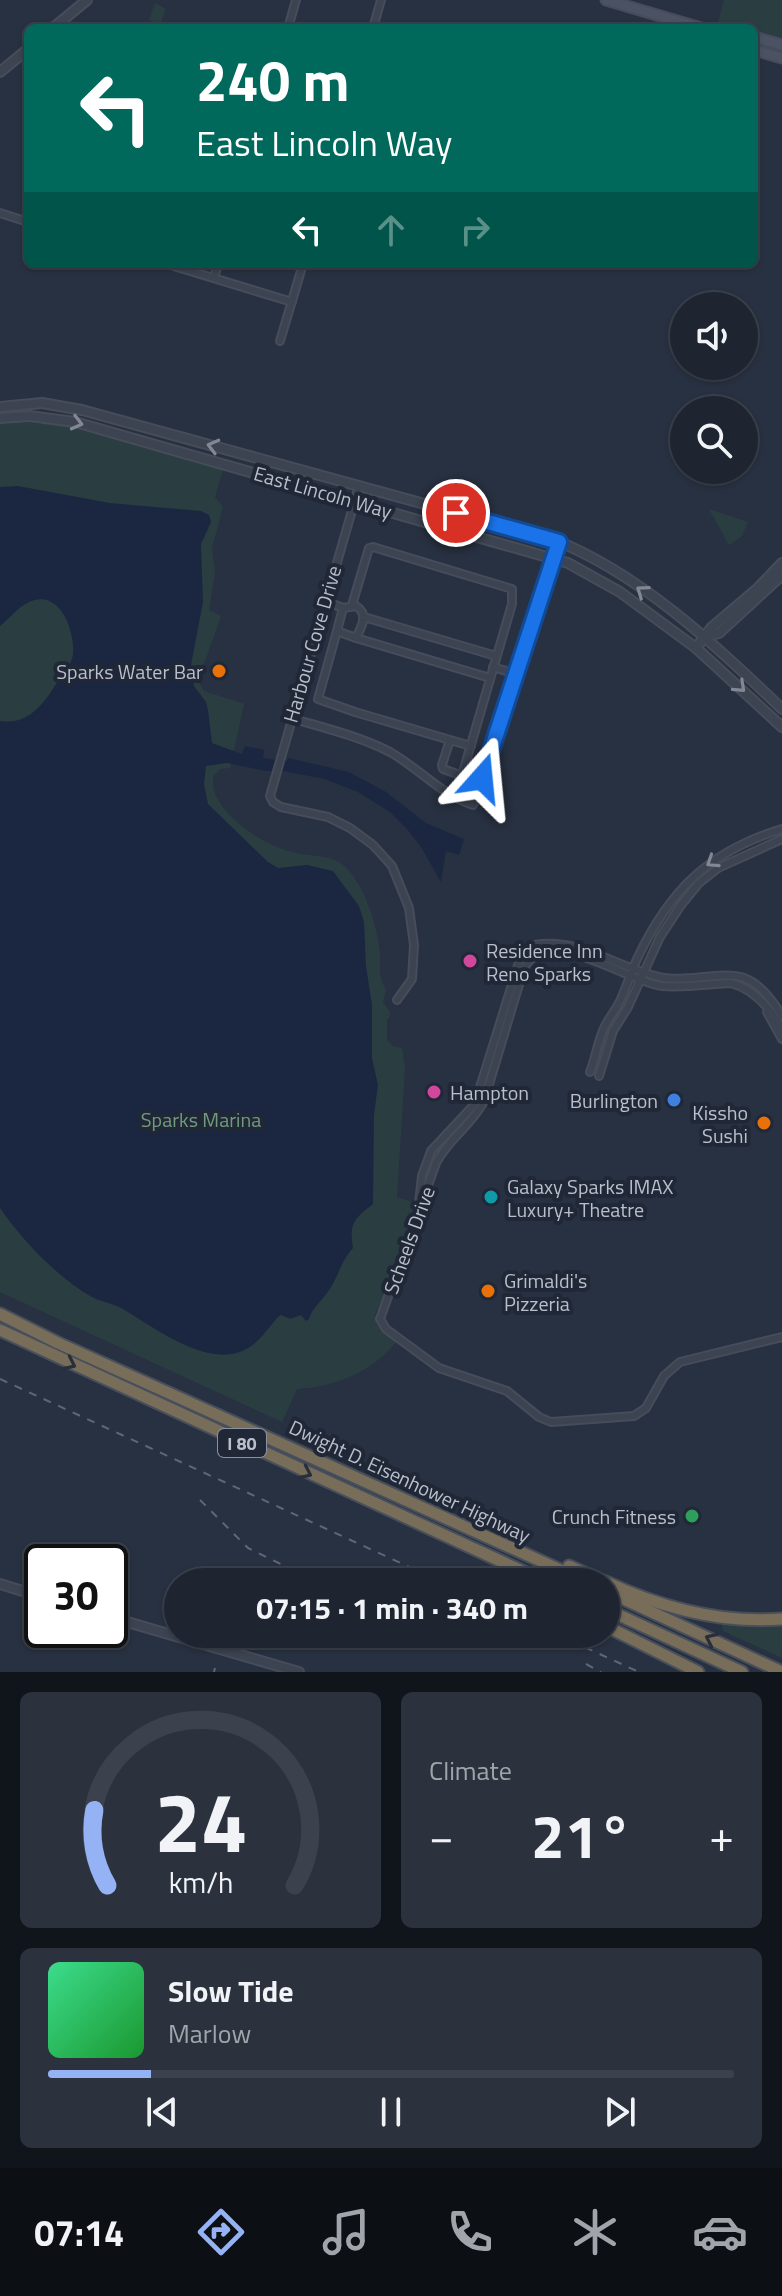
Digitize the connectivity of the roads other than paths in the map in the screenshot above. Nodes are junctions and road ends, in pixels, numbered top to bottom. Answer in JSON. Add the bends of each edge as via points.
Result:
{"nodes":[{"id":1,"x":87,"y":0,"type":"edge"},
{"id":2,"x":296,"y":0,"type":"edge"},
{"id":3,"x":381,"y":0,"type":"edge"},
{"id":4,"x":606,"y":0,"type":"edge"},
{"id":5,"x":58,"y":24,"type":"edge"},
{"id":6,"x":289,"y":24,"type":"edge"},
{"id":7,"x":374,"y":24,"type":"edge"},
{"id":8,"x":685,"y":24,"type":"edge"},
{"id":9,"x":758,"y":38,"type":"edge"},
{"id":10,"x":782,"y":45,"type":"edge"},
{"id":11,"x":758,"y":51,"type":"edge"},
{"id":12,"x":24,"y":52,"type":"edge"},
{"id":13,"x":782,"y":58,"type":"edge"},
{"id":14,"x":0,"y":72,"type":"edge"},
{"id":15,"x":0,"y":213,"type":"edge"},
{"id":16,"x":24,"y":221,"type":"edge"},
{"id":17,"x":180,"y":268,"type":"edge"},
{"id":18,"x":217,"y":268,"type":"edge"},
{"id":19,"x":302,"y":268,"type":"edge"},
{"id":20,"x":214,"y":278,"type":"junction"},
{"id":21,"x":292,"y":302,"type":"junction"},
{"id":22,"x":280,"y":341,"type":"dead end"},
{"id":23,"x":0,"y":407,"type":"edge"},
{"id":24,"x":0,"y":418,"type":"edge"},
{"id":25,"x":359,"y":486,"type":"junction"},
{"id":26,"x":354,"y":501,"type":"junction"},
{"id":27,"x":559,"y":542,"type":"junction"},
{"id":28,"x":554,"y":558,"type":"junction"},
{"id":29,"x":782,"y":563,"type":"edge"},
{"id":30,"x":782,"y":575,"type":"edge"},
{"id":31,"x":325,"y":601,"type":"junction"},
{"id":32,"x":352,"y":605,"type":"junction"},
{"id":33,"x":343,"y":608,"type":"junction"},
{"id":34,"x":364,"y":617,"type":"junction"},
{"id":35,"x":337,"y":631,"type":"junction"},
{"id":36,"x":706,"y":637,"type":"junction"},
{"id":37,"x":356,"y":638,"type":"junction"},
{"id":38,"x":696,"y":648,"type":"junction"},
{"id":39,"x":496,"y":656,"type":"junction"},
{"id":40,"x":493,"y":667,"type":"junction"},
{"id":41,"x":516,"y":674,"type":"junction"},
{"id":42,"x":490,"y":678,"type":"junction"},
{"id":43,"x":782,"y":709,"type":"edge"},
{"id":44,"x":291,"y":718,"type":"junction"},
{"id":45,"x":782,"y":727,"type":"edge"},
{"id":46,"x":450,"y":740,"type":"junction"},
{"id":47,"x":471,"y":746,"type":"junction"},
{"id":48,"x":782,"y":829,"type":"edge"},
{"id":49,"x":782,"y":839,"type":"edge"},
{"id":50,"x":630,"y":974,"type":"junction"},
{"id":51,"x":642,"y":976,"type":"junction"},
{"id":52,"x":752,"y":987,"type":"junction"},
{"id":53,"x":397,"y":1000,"type":"dead end"},
{"id":54,"x":763,"y":1005,"type":"junction"},
{"id":55,"x":782,"y":1016,"type":"edge"},
{"id":56,"x":782,"y":1028,"type":"edge"},
{"id":57,"x":782,"y":1039,"type":"edge"},
{"id":58,"x":497,"y":1042,"type":"junction"},
{"id":59,"x":590,"y":1072,"type":"dead end"},
{"id":60,"x":599,"y":1076,"type":"dead end"},
{"id":61,"x":418,"y":1210,"type":"junction"},
{"id":62,"x":0,"y":1314,"type":"edge"},
{"id":63,"x":0,"y":1330,"type":"edge"},
{"id":64,"x":782,"y":1337,"type":"edge"},
{"id":65,"x":489,"y":1537,"type":"junction"},
{"id":66,"x":484,"y":1554,"type":"junction"},
{"id":67,"x":505,"y":1568,"type":"edge"},
{"id":68,"x":515,"y":1568,"type":"edge"},
{"id":69,"x":557,"y":1568,"type":"edge"},
{"id":70,"x":575,"y":1568,"type":"edge"},
{"id":71,"x":0,"y":1584,"type":"edge"},
{"id":72,"x":620,"y":1588,"type":"edge"},
{"id":73,"x":24,"y":1591,"type":"edge"},
{"id":74,"x":620,"y":1597,"type":"edge"},
{"id":75,"x":620,"y":1615,"type":"edge"},
{"id":76,"x":782,"y":1619,"type":"edge"},
{"id":77,"x":128,"y":1622,"type":"edge"},
{"id":78,"x":620,"y":1633,"type":"edge"},
{"id":79,"x":299,"y":1672,"type":"edge"},
{"id":80,"x":698,"y":1672,"type":"edge"},
{"id":81,"x":742,"y":1672,"type":"edge"},
{"id":82,"x":782,"y":1672,"type":"edge"}],
"edges":[{"from":1,"to":5,"type":"street"},
{"from":2,"to":6,"type":"street"},
{"from":3,"to":7,"type":"street"},
{"from":4,"to":8,"type":"main road"},
{"from":9,"to":10,"type":"main road"},
{"from":11,"to":13,"type":"main road"},
{"from":12,"to":14,"type":"street"},
{"from":15,"to":16,"type":"street"},
{"from":17,"to":20,"type":"street"},
{"from":18,"to":20,"type":"street"},
{"from":19,"to":21,"type":"street"},
{"from":20,"to":21,"type":"street"},
{"from":21,"to":22,"type":"street"},
{"from":25,"to":23,"type":"street","name":"East Lincoln Way","one_way":true,"via":[[71,408],[42,403]]},
{"from":24,"to":26,"type":"street","name":"East Lincoln Way","one_way":true,"via":[[75,422]]},
{"from":25,"to":26,"type":"street","name":"Harbour Cove Drive"},
{"from":25,"to":27,"type":"street","name":"East Lincoln Way"},
{"from":26,"to":28,"type":"street","name":"East Lincoln Way"},
{"from":26,"to":31,"type":"street","name":"Harbour Cove Drive"},
{"from":27,"to":28,"type":"street"},
{"from":36,"to":27,"type":"street","name":"East Lincoln Way","one_way":true,"via":[[612,569]]},
{"from":28,"to":38,"type":"street","name":"East Lincoln Way","via":[[620,592]]},
{"from":28,"to":41,"type":"street"},
{"from":29,"to":36,"type":"street"},
{"from":30,"to":36,"type":"street","via":[[719,633]]},
{"from":31,"to":33,"type":"street"},
{"from":31,"to":44,"type":"street","name":"Harbour Cove Drive"},
{"from":32,"to":33,"type":"street"},
{"from":32,"to":34,"type":"street"},
{"from":32,"to":39,"type":"street","via":[[373,547],[508,587],[514,593]]},
{"from":33,"to":35,"type":"street"},
{"from":34,"to":37,"type":"street"},
{"from":34,"to":39,"type":"street"},
{"from":35,"to":37,"type":"street"},
{"from":35,"to":46,"type":"street","via":[[318,699]]},
{"from":36,"to":38,"type":"street"},
{"from":36,"to":43,"type":"street","name":"East Lincoln Way"},
{"from":37,"to":42,"type":"street"},
{"from":38,"to":45,"type":"street","name":"East Lincoln Way","one_way":true},
{"from":39,"to":40,"type":"street"},
{"from":40,"to":41,"type":"street"},
{"from":40,"to":42,"type":"street"},
{"from":41,"to":44,"type":"street","via":[[473,805],[442,792],[375,745]]},
{"from":42,"to":47,"type":"street"},
{"from":44,"to":53,"type":"street","name":"Harbour Cove Drive","via":[[270,792],[273,802],[343,824],[392,866],[409,908],[414,945],[412,979]]},
{"from":46,"to":47,"type":"street"},
{"from":46,"to":47,"type":"street","via":[[443,769],[460,775]]},
{"from":48,"to":50,"type":"street","one_way":true,"via":[[707,863],[688,879]]},
{"from":49,"to":51,"type":"street","via":[[748,852],[699,883],[660,937]]},
{"from":50,"to":51,"type":"street"},
{"from":50,"to":58,"type":"street","name":"Scheels Drive","via":[[563,952],[534,955],[524,968]]},
{"from":50,"to":58,"type":"street","via":[[562,944],[535,945],[519,962]]},
{"from":50,"to":59,"type":"street"},
{"from":51,"to":52,"type":"street","via":[[733,975]]},
{"from":51,"to":60,"type":"street","via":[[613,1031]]},
{"from":52,"to":54,"type":"street"},
{"from":52,"to":55,"type":"street","via":[[764,992]]},
{"from":54,"to":56,"type":"street"},
{"from":54,"to":57,"type":"street"},
{"from":58,"to":61,"type":"street","name":"Scheels Drive","via":[[483,1102],[439,1157]]},
{"from":58,"to":61,"type":"street","via":[[474,1105],[431,1151]]},
{"from":61,"to":64,"type":"street","name":"Scheels Drive","via":[[380,1315],[383,1326],[439,1368],[507,1391],[546,1421],[634,1416],[680,1362]]},
{"from":62,"to":65,"type":"highway","name":"Dwight D. Eisenhower Highway","number":"I 80"},
{"from":63,"to":66,"type":"highway","name":"Dwight D. Eisenhower Highway","number":"I 80","one_way":true},
{"from":65,"to":69,"type":"highway","name":"Dwight D. Eisenhower Highway","number":"I 80"},
{"from":65,"to":70,"type":"highway"},
{"from":66,"to":67,"type":"highway"},
{"from":66,"to":68,"type":"highway","name":"Dwight D. Eisenhower Highway","number":"I 80"},
{"from":71,"to":73,"type":"street"},
{"from":72,"to":76,"type":"highway","via":[[705,1616]]},
{"from":82,"to":74,"type":"highway","one_way":true},
{"from":75,"to":81,"type":"highway"},
{"from":77,"to":79,"type":"street"},
{"from":78,"to":80,"type":"highway"}]}
